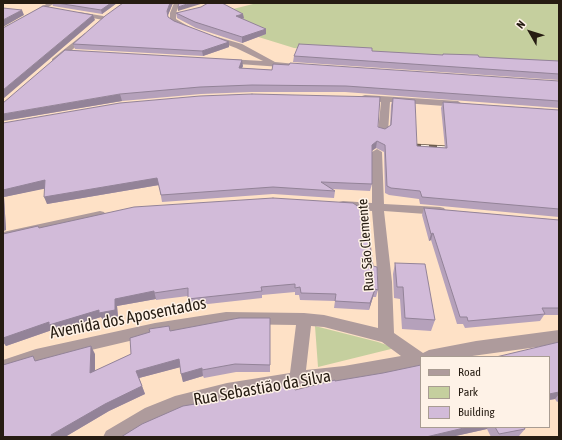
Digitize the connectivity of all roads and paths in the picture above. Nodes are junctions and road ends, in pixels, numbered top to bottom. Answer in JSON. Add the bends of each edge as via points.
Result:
{"nodes":[{"id":1,"x":177,"y":3,"type":"edge"},
{"id":2,"x":51,"y":6,"type":"edge"},
{"id":3,"x":73,"y":13,"type":"edge"},
{"id":4,"x":181,"y":14,"type":"edge"},
{"id":5,"x":172,"y":16,"type":"junction"},
{"id":6,"x":3,"y":32,"type":"edge"},
{"id":7,"x":65,"y":52,"type":"junction"},
{"id":8,"x":80,"y":54,"type":"edge"},
{"id":9,"x":222,"y":61,"type":"edge"},
{"id":10,"x":273,"y":64,"type":"junction"},
{"id":11,"x":301,"y":66,"type":"edge"},
{"id":12,"x":49,"y":67,"type":"edge"},
{"id":13,"x":359,"y":98,"type":"edge"},
{"id":14,"x":386,"y":100,"type":"junction"},
{"id":15,"x":467,"y":105,"type":"edge"},
{"id":16,"x":383,"y":132,"type":"edge"},
{"id":17,"x":377,"y":152,"type":"dead end"},
{"id":18,"x":334,"y":204,"type":"edge"},
{"id":19,"x":378,"y":208,"type":"junction"},
{"id":20,"x":455,"y":212,"type":"edge"},
{"id":21,"x":114,"y":213,"type":"edge"},
{"id":22,"x":3,"y":236,"type":"edge"},
{"id":23,"x":304,"y":319,"type":"junction"},
{"id":24,"x":386,"y":336,"type":"junction"},
{"id":25,"x":559,"y":337,"type":"edge"},
{"id":26,"x":420,"y":356,"type":"edge"},
{"id":27,"x":434,"y":356,"type":"edge"},
{"id":28,"x":420,"y":359,"type":"edge"},
{"id":29,"x":3,"y":367,"type":"edge"},
{"id":30,"x":297,"y":379,"type":"junction"},
{"id":31,"x":112,"y":437,"type":"edge"}],
"edges":[{"from":1,"to":5,"type":"street"},
{"from":2,"to":6,"type":"street"},
{"from":3,"to":7,"type":"street","via":[[106,16]]},
{"from":4,"to":5,"type":"street"},
{"from":5,"to":10,"type":"street","via":[[177,23],[254,52]]},
{"from":7,"to":8,"type":"street"},
{"from":7,"to":12,"type":"street"},
{"from":9,"to":10,"type":"street"},
{"from":10,"to":11,"type":"street"},
{"from":13,"to":14,"type":"street"},
{"from":14,"to":15,"type":"street"},
{"from":14,"to":16,"type":"street"},
{"from":17,"to":19,"type":"street","name":"Rua São Clemente"},
{"from":18,"to":19,"type":"street"},
{"from":19,"to":20,"type":"street"},
{"from":19,"to":24,"type":"street","name":"Rua São Clemente","via":[[385,282]]},
{"from":21,"to":22,"type":"street"},
{"from":23,"to":24,"type":"street","name":"Avenida dos Aposentados","via":[[324,321]]},
{"from":23,"to":29,"type":"street","name":"Avenida dos Aposentados","via":[[226,318],[190,322],[36,356]]},
{"from":23,"to":30,"type":"street"},
{"from":24,"to":26,"type":"street","name":"Avenida dos Aposentados"},
{"from":25,"to":27,"type":"street"},
{"from":28,"to":30,"type":"street","name":"Rua Sebastião da Silva","via":[[344,374]]},
{"from":30,"to":31,"type":"street","name":"Rua Sebastião da Silva","via":[[227,391],[175,404],[151,414]]}]}
